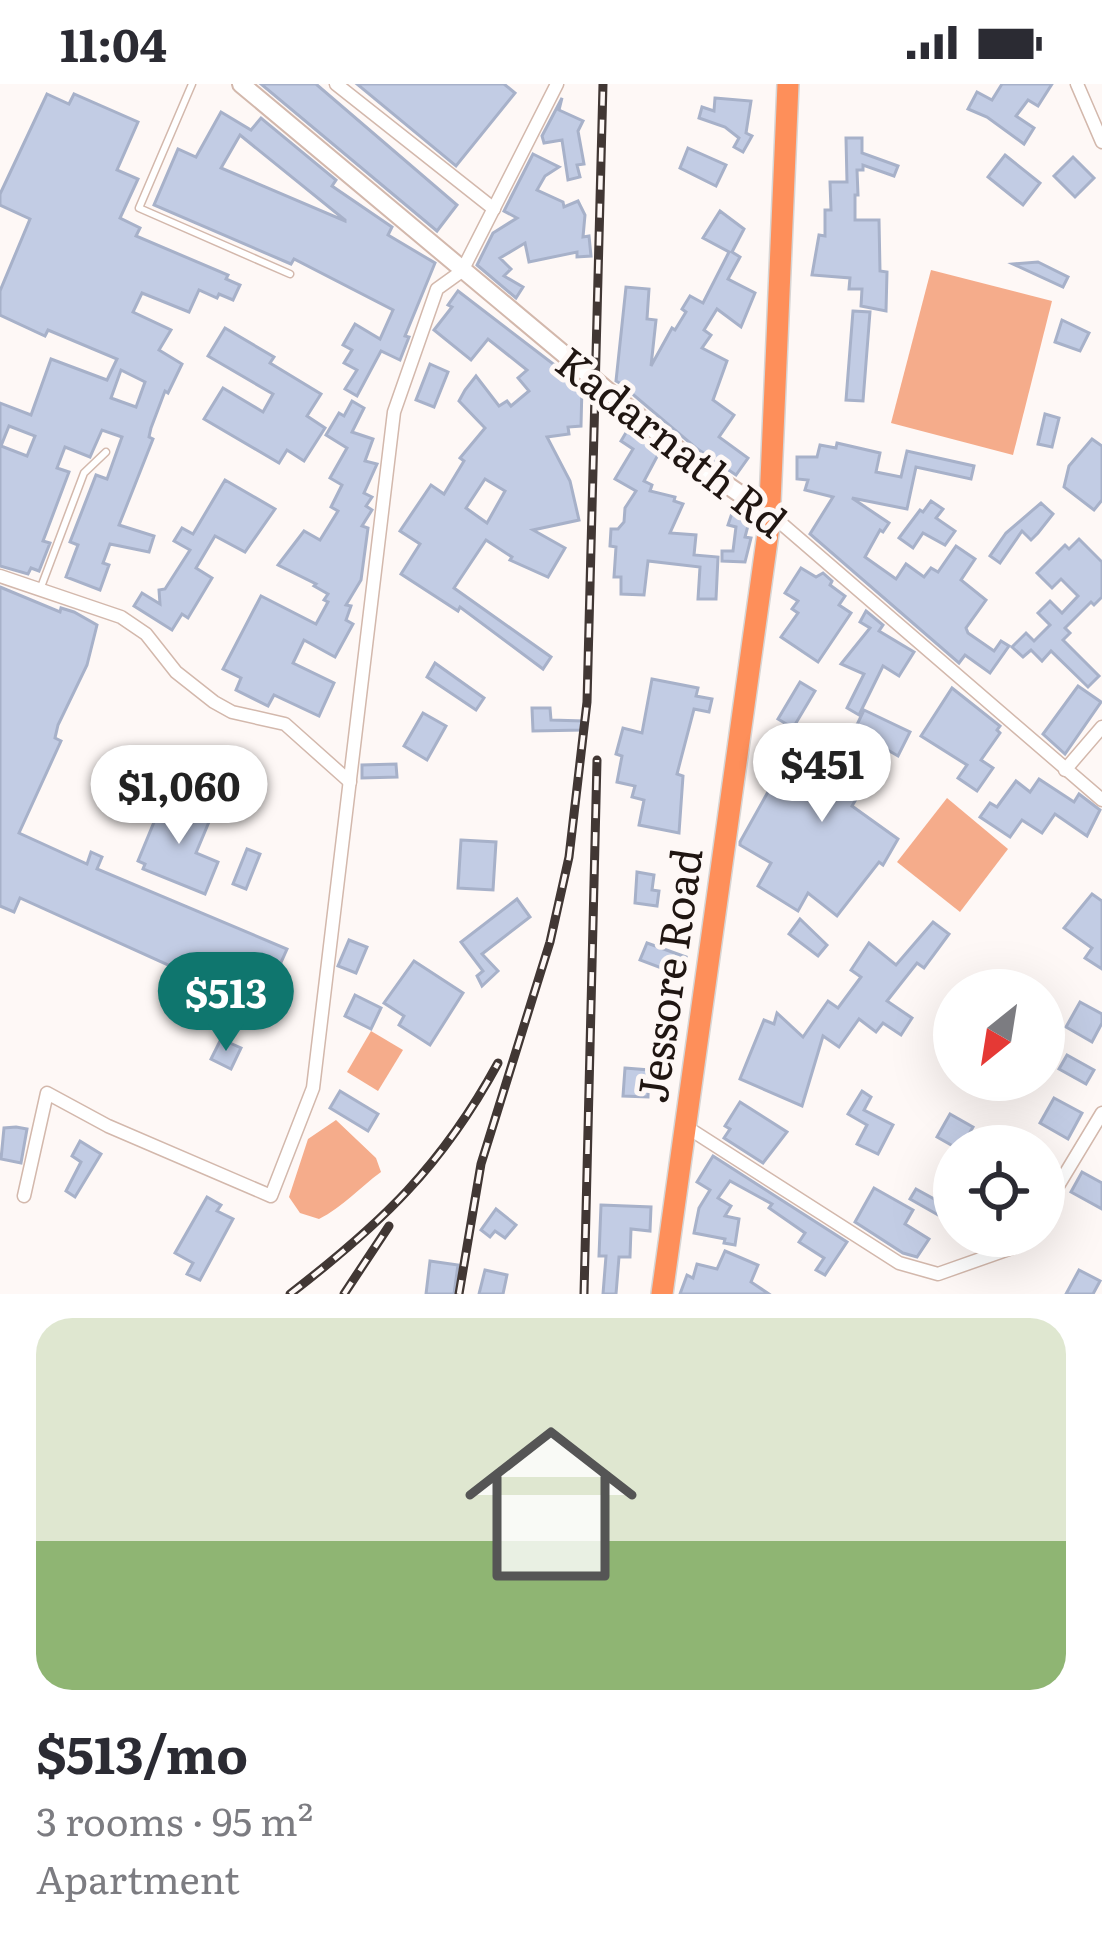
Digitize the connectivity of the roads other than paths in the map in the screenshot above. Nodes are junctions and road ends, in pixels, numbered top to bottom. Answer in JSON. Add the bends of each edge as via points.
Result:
{"nodes":[{"id":1,"x":192,"y":84,"type":"edge"},
{"id":2,"x":241,"y":84,"type":"edge"},
{"id":3,"x":336,"y":84,"type":"edge"},
{"id":4,"x":557,"y":84,"type":"edge"},
{"id":5,"x":788,"y":84,"type":"edge"},
{"id":6,"x":799,"y":84,"type":"edge"},
{"id":7,"x":1077,"y":84,"type":"edge"},
{"id":8,"x":1102,"y":142,"type":"edge"},
{"id":9,"x":494,"y":209,"type":"junction"},
{"id":10,"x":462,"y":271,"type":"junction"},
{"id":11,"x":290,"y":274,"type":"dead end"},
{"id":12,"x":106,"y":452,"type":"dead end"},
{"id":13,"x":770,"y":519,"type":"junction"},
{"id":14,"x":0,"y":576,"type":"edge"},
{"id":15,"x":40,"y":590,"type":"junction"},
{"id":16,"x":1102,"y":727,"type":"edge"},
{"id":17,"x":1065,"y":770,"type":"junction"},
{"id":18,"x":350,"y":782,"type":"junction"},
{"id":19,"x":1102,"y":800,"type":"edge"},
{"id":20,"x":1102,"y":1113,"type":"edge"},
{"id":21,"x":684,"y":1125,"type":"junction"},
{"id":22,"x":1065,"y":1174,"type":"edge"},
{"id":23,"x":24,"y":1196,"type":"dead end"},
{"id":24,"x":986,"y":1257,"type":"edge"},
{"id":25,"x":662,"y":1294,"type":"edge"}],
"edges":[{"from":1,"to":11,"type":"lane","via":[[139,208]]},
{"from":2,"to":10,"type":"main road","name":"Kadarnath Rd"},
{"from":3,"to":9,"type":"street"},
{"from":4,"to":9,"type":"street"},
{"from":5,"to":13,"type":"highway","name":"Jessore Road"},
{"from":6,"to":13,"type":"highway","name":"Jessore Road","via":[[783,455]]},
{"from":7,"to":8,"type":"street"},
{"from":9,"to":10,"type":"street"},
{"from":10,"to":13,"type":"main road","name":"Kadarnath Rd"},
{"from":10,"to":18,"type":"street","via":[[437,289],[394,412]]},
{"from":12,"to":15,"type":"lane","via":[[84,472]]},
{"from":13,"to":17,"type":"street","name":"Kadarnath Rd"},
{"from":13,"to":21,"type":"highway","name":"Jessore Road"},
{"from":14,"to":15,"type":"street"},
{"from":15,"to":18,"type":"street","via":[[121,617],[214,702],[285,724]]},
{"from":16,"to":17,"type":"street"},
{"from":17,"to":19,"type":"street","name":"Kadarnath Rd"},
{"from":18,"to":23,"type":"street","via":[[313,1088],[272,1196],[47,1093]]},
{"from":20,"to":22,"type":"street"},
{"from":21,"to":24,"type":"street","via":[[899,1263],[938,1274]]},
{"from":21,"to":25,"type":"highway","name":"Jessore Road"}]}
